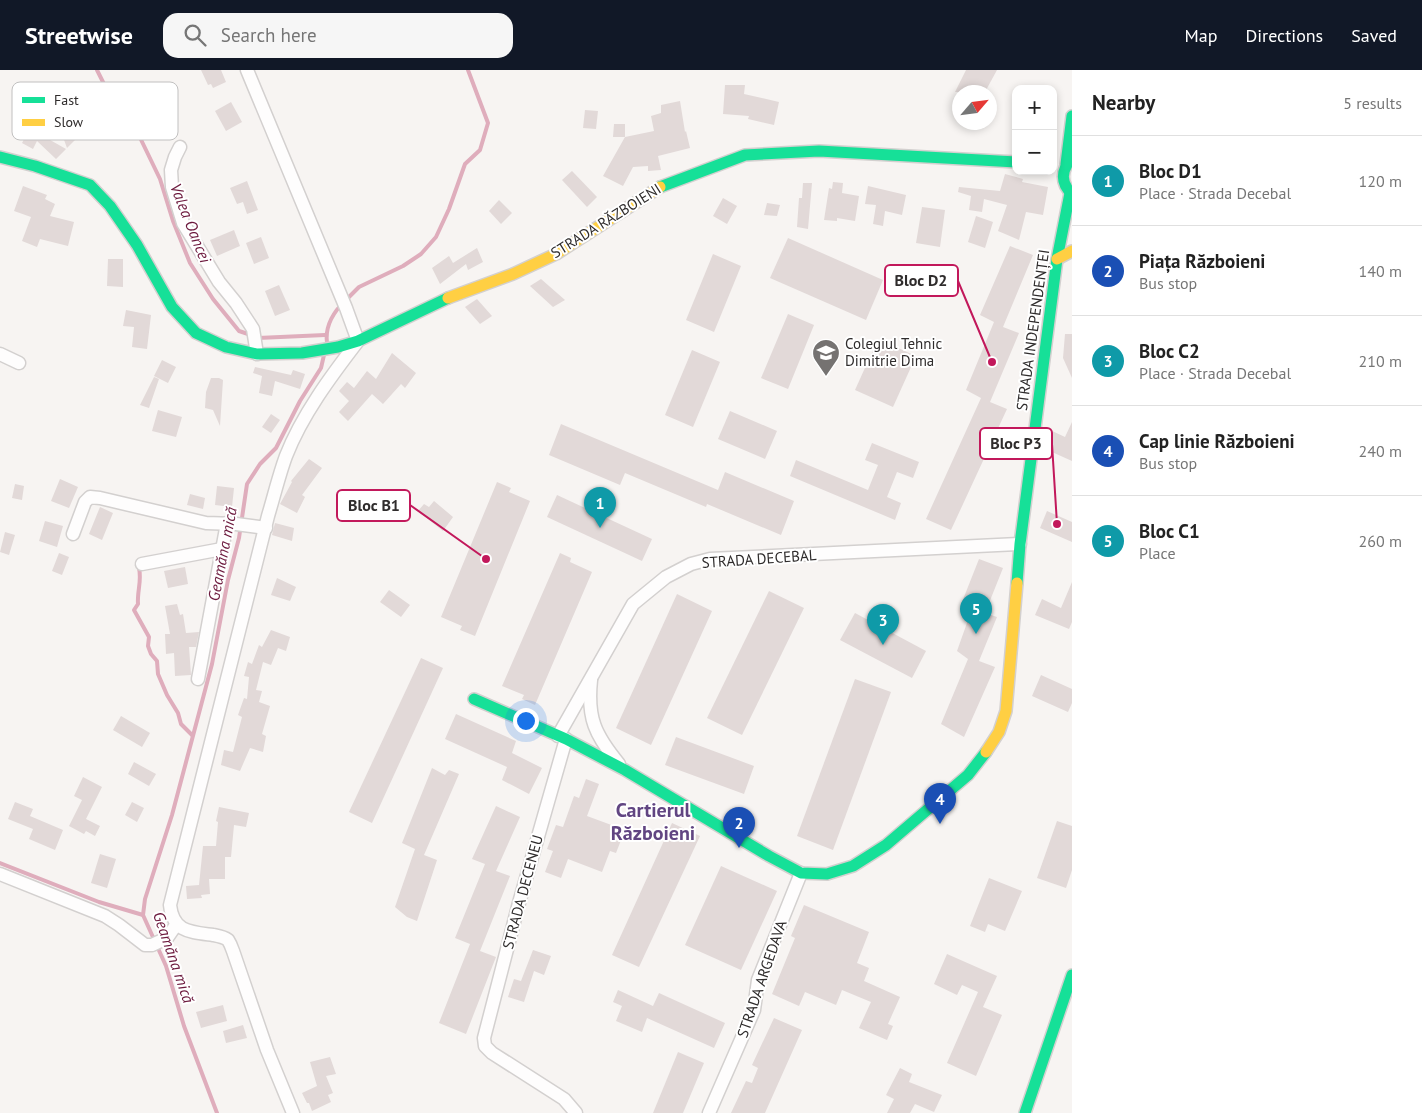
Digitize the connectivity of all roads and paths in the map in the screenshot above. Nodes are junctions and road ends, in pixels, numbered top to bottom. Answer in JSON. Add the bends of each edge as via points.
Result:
{"nodes":[{"id":1,"x":247,"y":70,"type":"edge"},
{"id":2,"x":1072,"y":116,"type":"edge"},
{"id":3,"x":180,"y":147,"type":"dead end"},
{"id":4,"x":0,"y":156,"type":"edge"},
{"id":5,"x":1012,"y":162,"type":"edge"},
{"id":6,"x":1064,"y":165,"type":"edge"},
{"id":7,"x":1071,"y":195,"type":"edge"},
{"id":8,"x":1072,"y":251,"type":"edge"},
{"id":9,"x":1057,"y":259,"type":"junction"},
{"id":10,"x":358,"y":341,"type":"junction"},
{"id":11,"x":0,"y":354,"type":"edge"},
{"id":12,"x":257,"y":354,"type":"junction"},
{"id":13,"x":19,"y":363,"type":"dead end"},
{"id":14,"x":231,"y":523,"type":"junction"},
{"id":15,"x":260,"y":527,"type":"junction"},
{"id":16,"x":73,"y":534,"type":"dead end"},
{"id":17,"x":1020,"y":544,"type":"junction"},
{"id":18,"x":222,"y":549,"type":"junction"},
{"id":19,"x":142,"y":564,"type":"dead end"},
{"id":20,"x":592,"y":675,"type":"junction"},
{"id":21,"x":198,"y":679,"type":"dead end"},
{"id":22,"x":474,"y":699,"type":"dead end"},
{"id":23,"x":562,"y":738,"type":"junction"},
{"id":24,"x":625,"y":770,"type":"junction"},
{"id":25,"x":802,"y":873,"type":"junction"},
{"id":26,"x":0,"y":874,"type":"edge"},
{"id":27,"x":176,"y":925,"type":"junction"},
{"id":28,"x":1072,"y":975,"type":"edge"},
{"id":29,"x":293,"y":1113,"type":"edge"},
{"id":30,"x":576,"y":1113,"type":"edge"},
{"id":31,"x":709,"y":1113,"type":"edge"},
{"id":32,"x":1024,"y":1113,"type":"edge"}],
"edges":[{"from":1,"to":10,"type":"street"},
{"from":2,"to":6,"type":"street"},
{"from":3,"to":12,"type":"street","via":[[170,170],[183,223],[219,282],[236,303],[254,335]]},
{"from":4,"to":12,"type":"street","name":"STRADA RĂZBOIENI","via":[[90,185],[110,206],[138,246],[172,307],[196,333],[226,347]]},
{"from":5,"to":10,"type":"street","name":"STRADA RĂZBOIENI","via":[[819,151],[745,155],[660,187],[556,254],[448,298]]},
{"from":6,"to":7,"type":"street","via":[[1063,182]]},
{"from":7,"to":9,"type":"street","name":"STRADA INDEPENDENȚEI"},
{"from":8,"to":9,"type":"street"},
{"from":9,"to":17,"type":"street","name":"STRADA INDEPENDENȚEI"},
{"from":10,"to":12,"type":"street","name":"STRADA RĂZBOIENI","via":[[302,353]]},
{"from":10,"to":15,"type":"street","via":[[306,416],[286,456]]},
{"from":11,"to":13,"type":"street"},
{"from":14,"to":15,"type":"street"},
{"from":14,"to":16,"type":"street","via":[[206,524],[90,497]]},
{"from":14,"to":18,"type":"street"},
{"from":15,"to":27,"type":"street","via":[[195,812],[173,890],[170,905]]},
{"from":17,"to":20,"type":"street","name":"STRADA DECEBAL","via":[[710,560],[691,564],[666,577],[633,604]]},
{"from":17,"to":25,"type":"street","name":"STRADA INDEPENDENȚEI","via":[[1006,711],[993,743],[968,775],[886,845],[853,866],[827,874]]},
{"from":18,"to":19,"type":"street"},
{"from":18,"to":21,"type":"street"},
{"from":20,"to":23,"type":"street","name":"STRADA DECEBAL"},
{"from":20,"to":24,"type":"street","via":[[591,714],[596,730],[603,744]]},
{"from":22,"to":23,"type":"street","name":"STRADA INDEPENDENȚEI"},
{"from":23,"to":24,"type":"street","name":"STRADA INDEPENDENȚEI"},
{"from":23,"to":30,"type":"street","name":"STRADA DECENEU","via":[[484,1038],[485,1046],[492,1053],[564,1099]]},
{"from":24,"to":25,"type":"street","name":"STRADA INDEPENDENȚEI"},
{"from":25,"to":31,"type":"street","name":"STRADA ARGEDAVA","via":[[758,980],[754,1010]]},
{"from":26,"to":27,"type":"street","via":[[105,916],[145,945],[167,938]]},
{"from":27,"to":29,"type":"street","via":[[227,940]]},
{"from":28,"to":32,"type":"street"}]}
